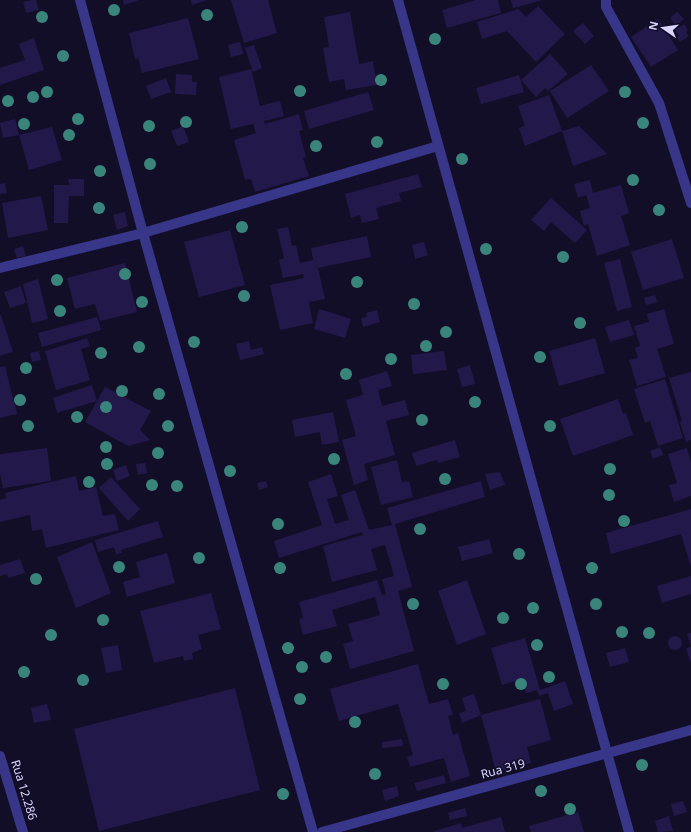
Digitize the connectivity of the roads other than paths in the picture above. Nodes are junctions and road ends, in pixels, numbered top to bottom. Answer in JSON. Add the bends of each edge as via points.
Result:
{"nodes":[{"id":1,"x":80,"y":0,"type":"edge"},
{"id":2,"x":398,"y":0,"type":"edge"},
{"id":3,"x":606,"y":0,"type":"edge"},
{"id":4,"x":438,"y":146,"type":"junction"},
{"id":5,"x":691,"y":202,"type":"edge"},
{"id":6,"x":144,"y":232,"type":"junction"},
{"id":7,"x":0,"y":268,"type":"edge"},
{"id":8,"x":691,"y":730,"type":"edge"},
{"id":9,"x":607,"y":754,"type":"junction"},
{"id":10,"x":0,"y":756,"type":"edge"},
{"id":11,"x":23,"y":832,"type":"edge"},
{"id":12,"x":313,"y":832,"type":"edge"},
{"id":13,"x":322,"y":832,"type":"edge"},
{"id":14,"x":629,"y":832,"type":"edge"}],
"edges":[{"from":1,"to":6,"type":"street"},
{"from":2,"to":4,"type":"street"},
{"from":3,"to":5,"type":"street","via":[[606,7],[659,103]]},
{"from":4,"to":6,"type":"street"},
{"from":4,"to":9,"type":"street"},
{"from":6,"to":7,"type":"street"},
{"from":6,"to":12,"type":"street"},
{"from":8,"to":9,"type":"street","name":"Rua 319"},
{"from":9,"to":13,"type":"street","name":"Rua 319"},
{"from":9,"to":14,"type":"street"},
{"from":10,"to":11,"type":"street","name":"Rua 12.286"}]}
